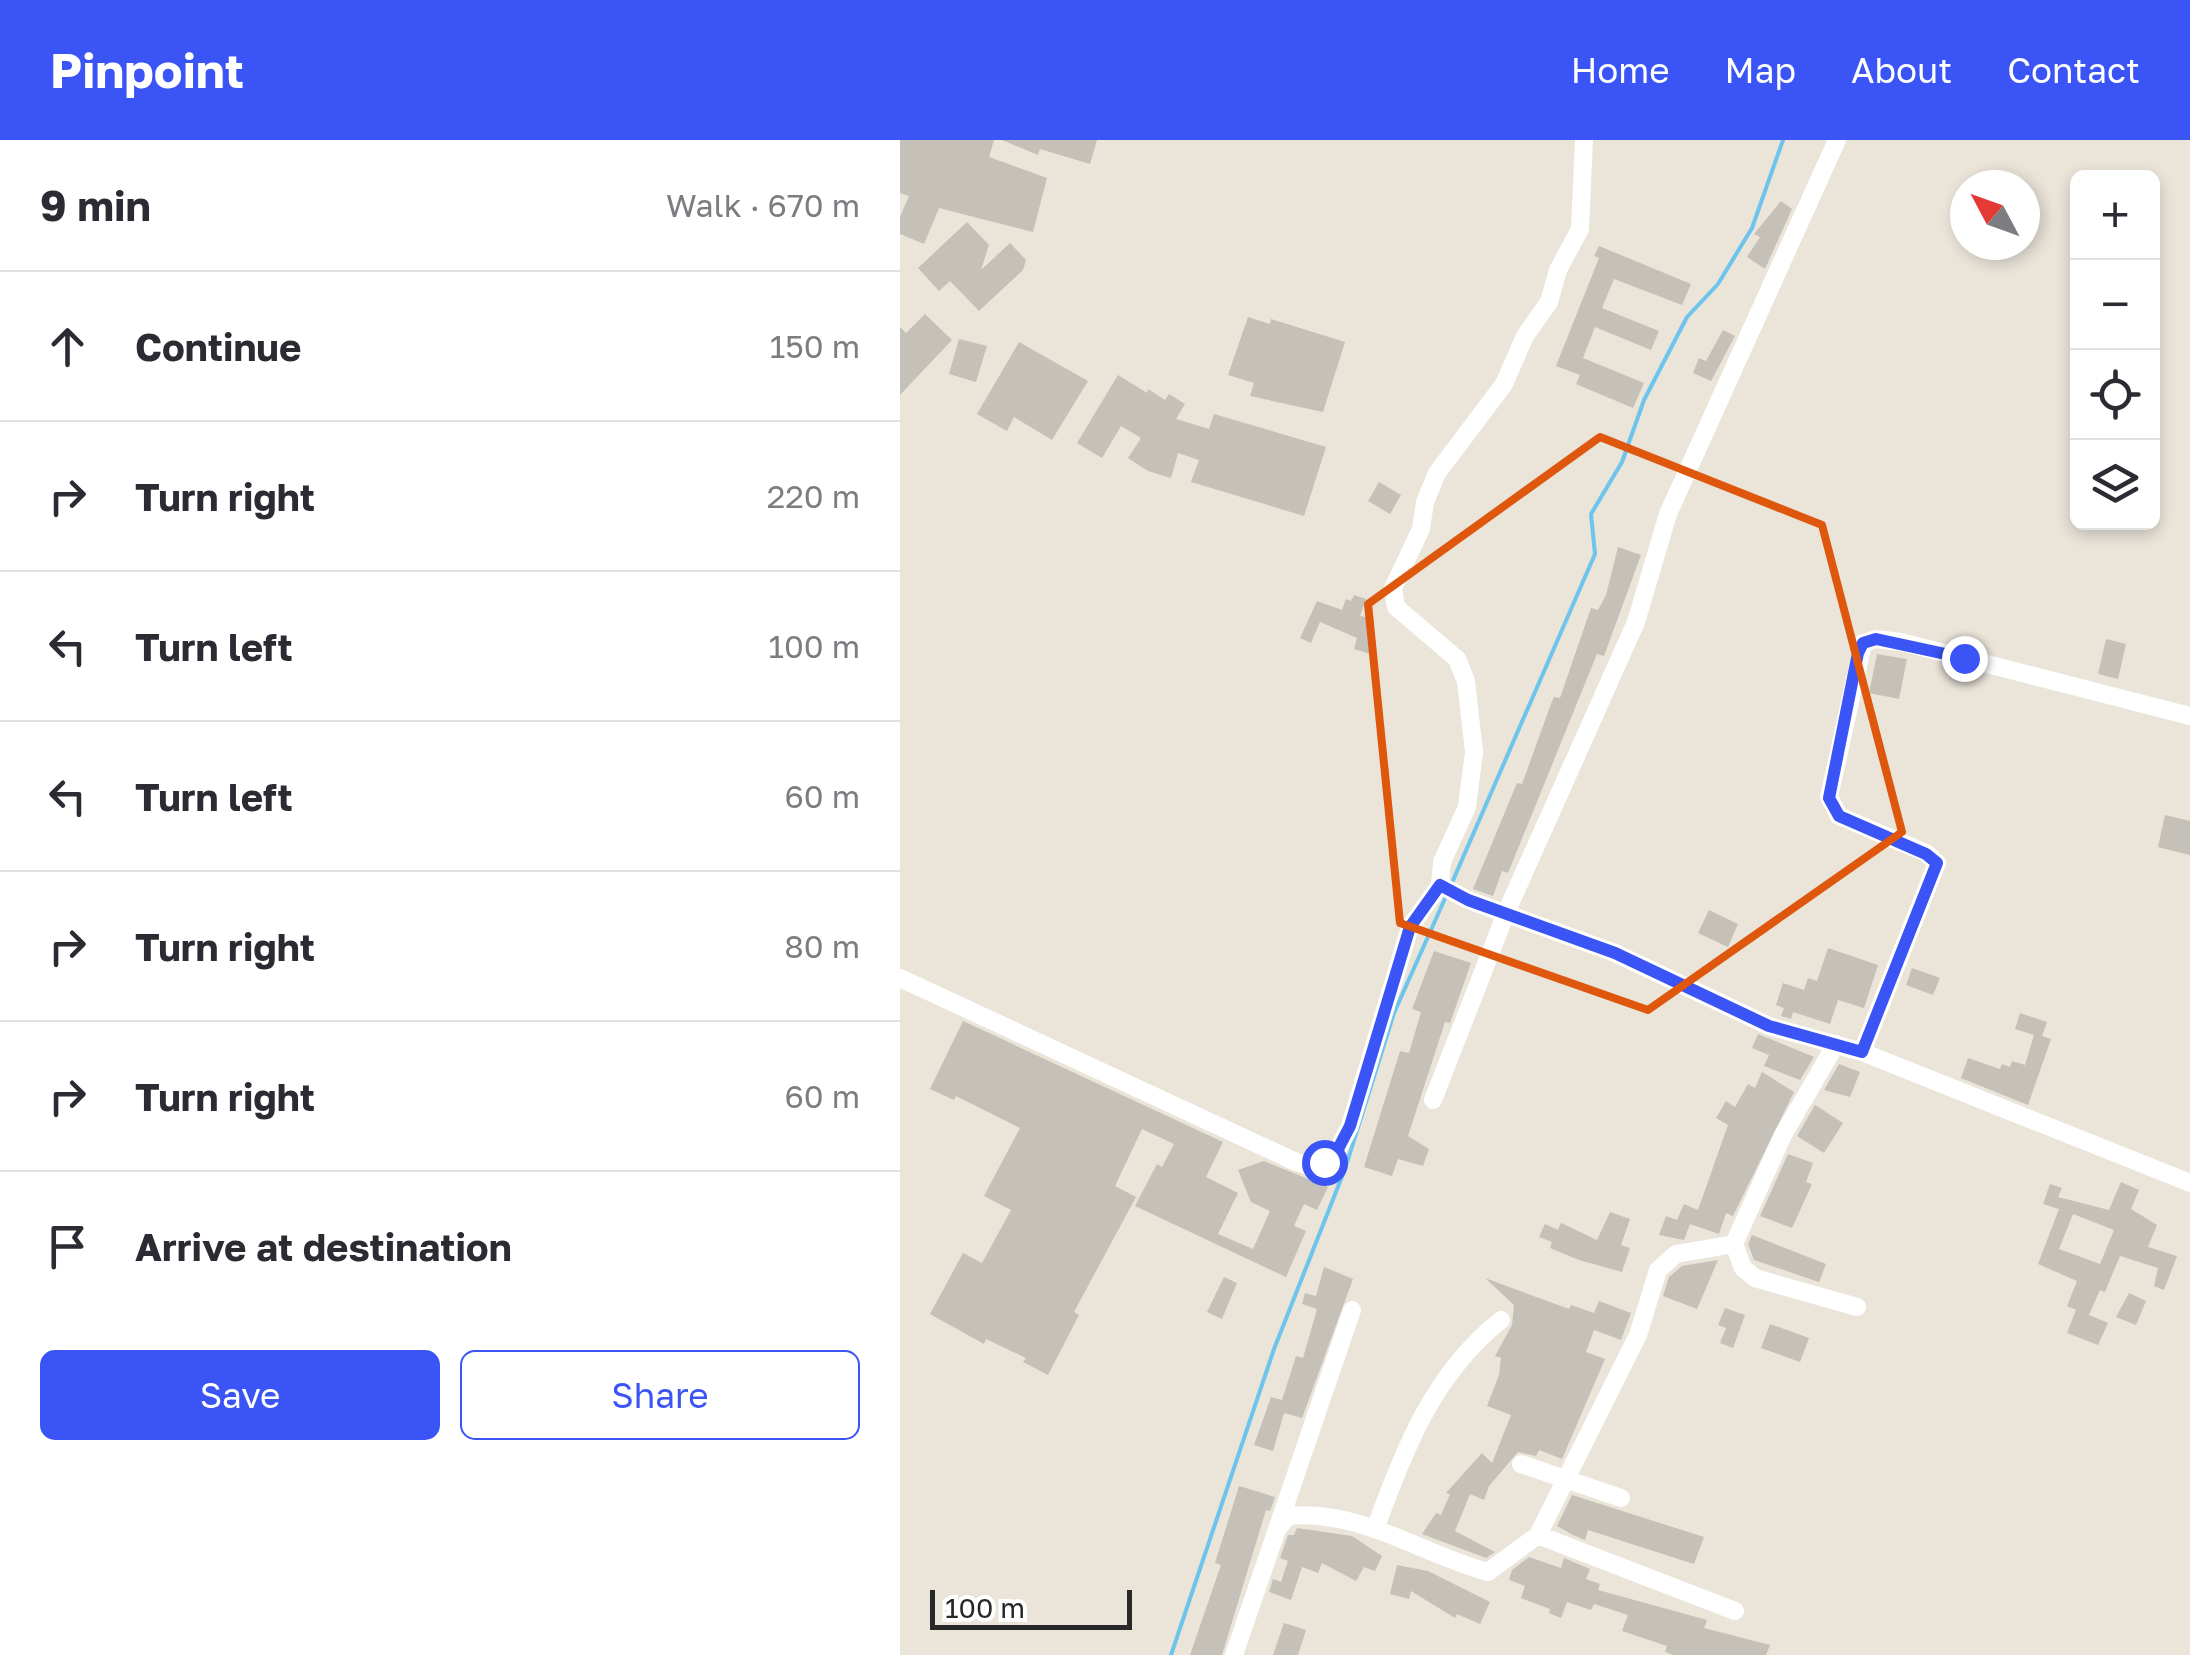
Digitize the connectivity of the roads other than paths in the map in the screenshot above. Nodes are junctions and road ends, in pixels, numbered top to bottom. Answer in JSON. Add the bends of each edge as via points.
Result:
{"nodes":[{"id":1,"x":1584,"y":140,"type":"edge"},
{"id":2,"x":1838,"y":140,"type":"edge"},
{"id":3,"x":2190,"y":716,"type":"edge"},
{"id":4,"x":1442,"y":888,"type":"junction"},
{"id":5,"x":1506,"y":913,"type":"junction"},
{"id":6,"x":900,"y":978,"type":"edge"},
{"id":7,"x":1836,"y":1044,"type":"junction"},
{"id":8,"x":1862,"y":1052,"type":"junction"},
{"id":9,"x":1433,"y":1100,"type":"dead end"},
{"id":10,"x":2190,"y":1183,"type":"edge"},
{"id":11,"x":1734,"y":1244,"type":"junction"},
{"id":12,"x":1857,"y":1308,"type":"dead end"},
{"id":13,"x":1352,"y":1310,"type":"dead end"},
{"id":14,"x":1501,"y":1320,"type":"dead end"},
{"id":15,"x":1522,"y":1464,"type":"dead end"},
{"id":16,"x":1565,"y":1479,"type":"junction"},
{"id":17,"x":1621,"y":1498,"type":"dead end"},
{"id":18,"x":1279,"y":1527,"type":"junction"},
{"id":19,"x":1376,"y":1527,"type":"junction"},
{"id":20,"x":1538,"y":1535,"type":"junction"},
{"id":21,"x":1736,"y":1611,"type":"dead end"},
{"id":22,"x":1234,"y":1655,"type":"edge"}],
"edges":[{"from":1,"to":4,"type":"street","via":[[1580,228],[1549,302],[1490,410],[1437,473],[1422,529],[1393,588],[1396,607],[1457,659],[1472,714],[1466,807],[1442,862]]},
{"from":2,"to":5,"type":"street","via":[[1711,413],[1668,514],[1636,622]]},
{"from":3,"to":8,"type":"street","via":[[1919,646],[1863,643],[1831,806],[1839,816],[1937,863]]},
{"from":4,"to":5,"type":"street"},
{"from":4,"to":6,"type":"street","via":[[1410,927],[1350,1126],[1331,1158],[1309,1166]]},
{"from":5,"to":7,"type":"street","via":[[1615,953],[1769,1026]]},
{"from":5,"to":9,"type":"street"},
{"from":7,"to":8,"type":"street"},
{"from":7,"to":11,"type":"street","via":[[1783,1135]]},
{"from":8,"to":10,"type":"street"},
{"from":11,"to":12,"type":"street","via":[[1743,1268],[1756,1278]]},
{"from":11,"to":16,"type":"street","via":[[1676,1254],[1658,1270],[1638,1335]]},
{"from":13,"to":18,"type":"street"},
{"from":14,"to":19,"type":"street","via":[[1446,1374],[1410,1439]]},
{"from":15,"to":16,"type":"street"},
{"from":16,"to":17,"type":"street"},
{"from":16,"to":20,"type":"street"},
{"from":18,"to":19,"type":"street","via":[[1288,1516],[1304,1515]]},
{"from":18,"to":22,"type":"street"},
{"from":19,"to":20,"type":"street","via":[[1488,1572]]},
{"from":20,"to":21,"type":"street"}]}
